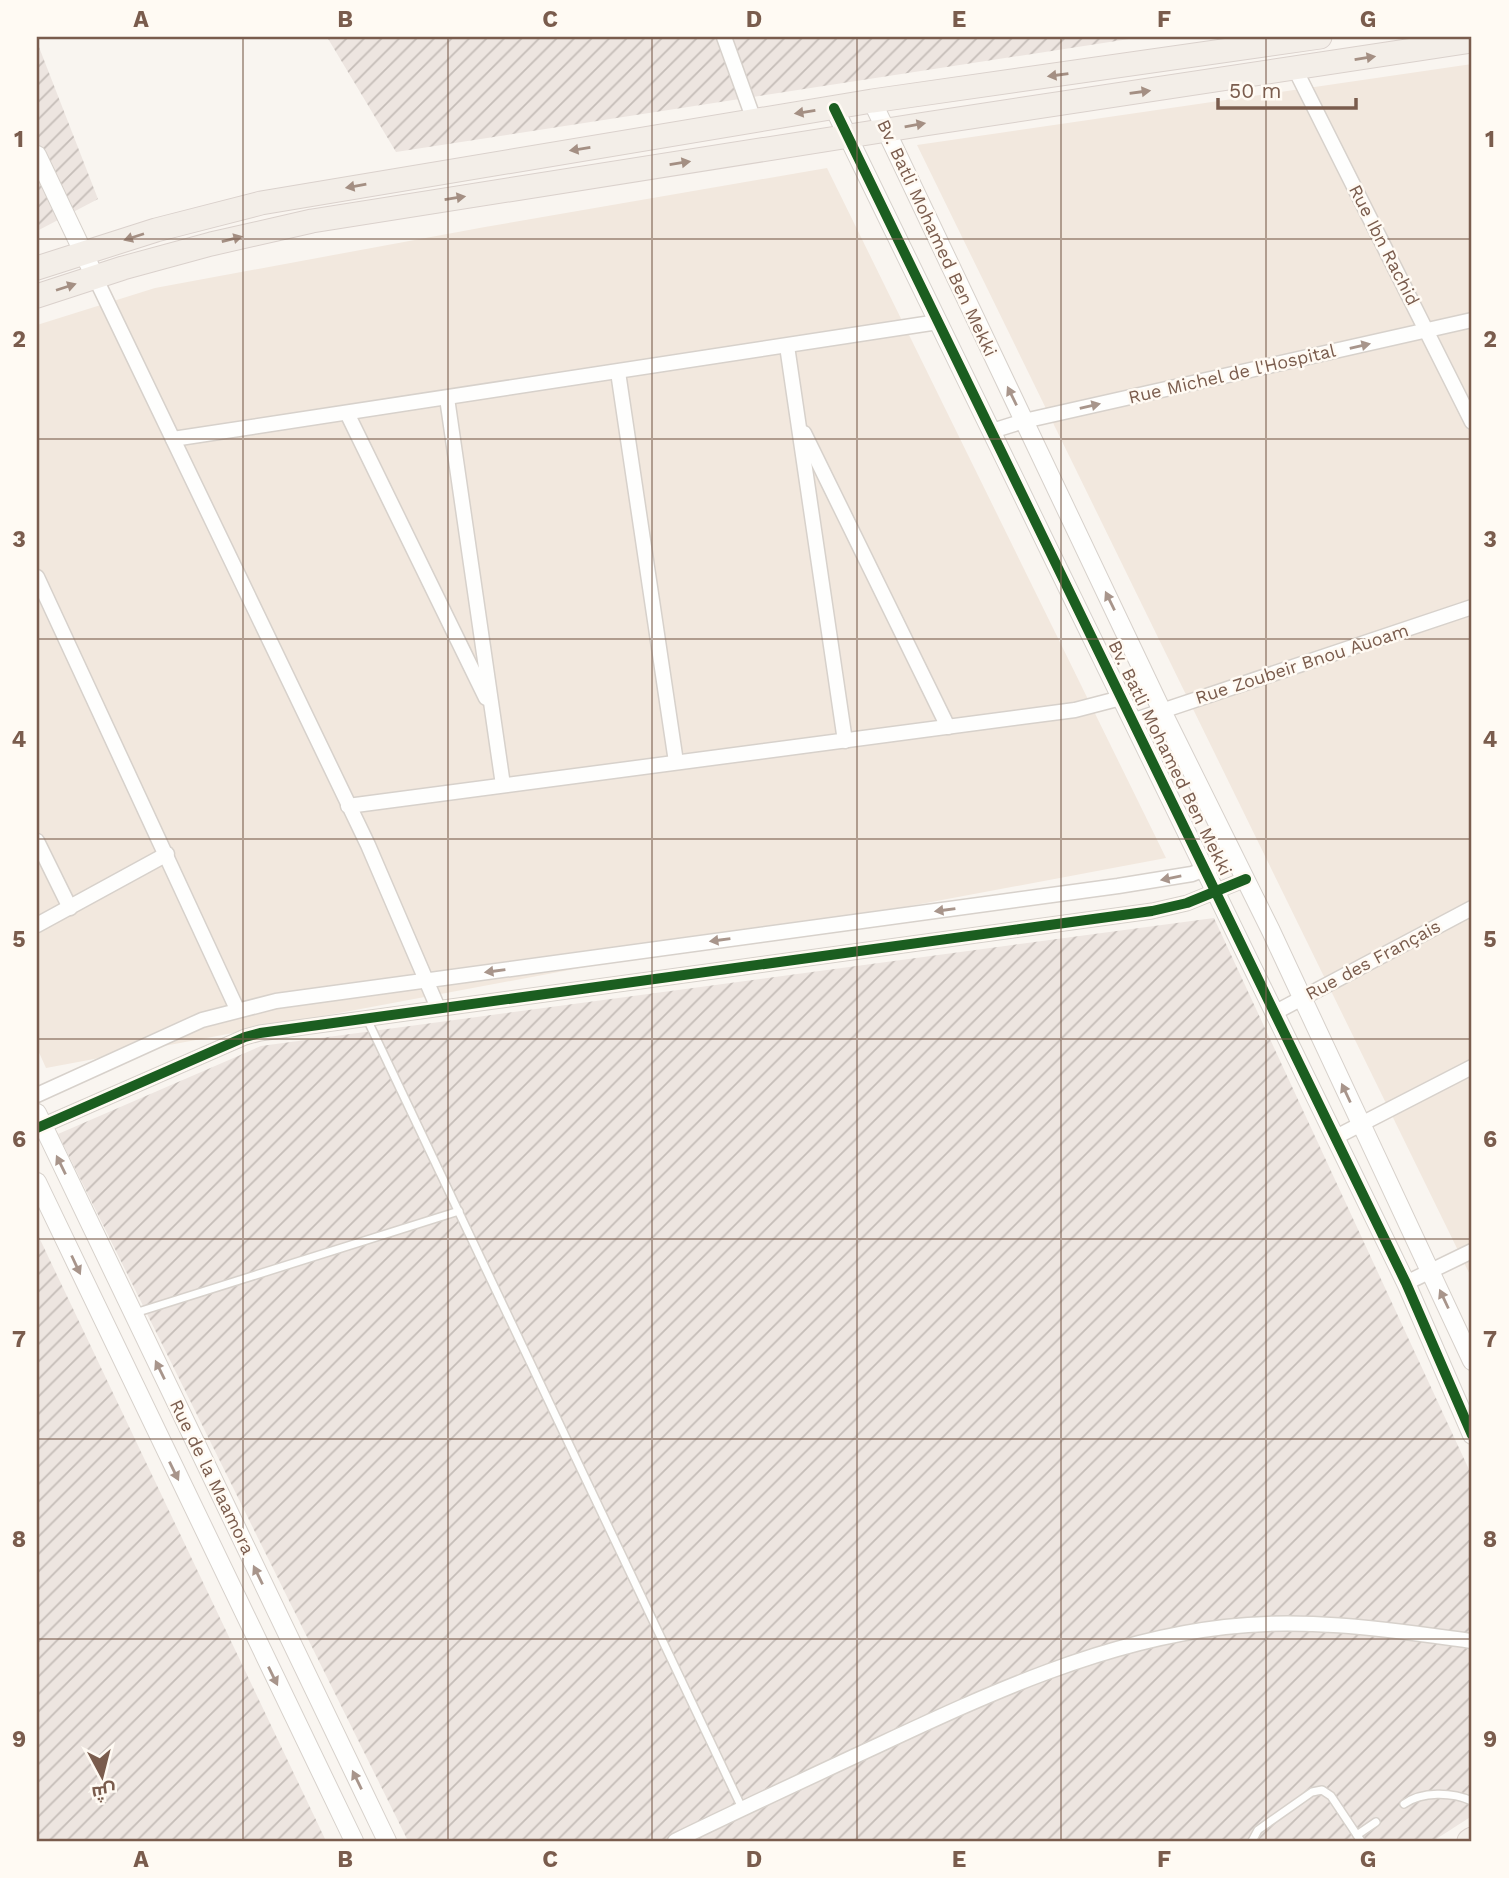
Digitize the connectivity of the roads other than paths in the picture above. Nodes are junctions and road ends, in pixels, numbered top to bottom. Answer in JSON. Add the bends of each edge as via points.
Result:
{"nodes":[{"id":1,"x":724,"y":37,"type":"edge"},
{"id":2,"x":1320,"y":37,"type":"edge"},
{"id":3,"x":1472,"y":41,"type":"edge"},
{"id":4,"x":1294,"y":69,"type":"junction"},
{"id":5,"x":872,"y":101,"type":"junction"},
{"id":6,"x":834,"y":108,"type":"junction"},
{"id":7,"x":754,"y":120,"type":"junction"},
{"id":8,"x":885,"y":131,"type":"junction"},
{"id":9,"x":848,"y":137,"type":"junction"},
{"id":10,"x":37,"y":155,"type":"edge"},
{"id":11,"x":83,"y":253,"type":"junction"},
{"id":12,"x":37,"y":268,"type":"edge"},
{"id":13,"x":95,"y":277,"type":"junction"},
{"id":14,"x":37,"y":296,"type":"edge"},
{"id":15,"x":1472,"y":320,"type":"edge"},
{"id":16,"x":938,"y":322,"type":"junction"},
{"id":17,"x":1428,"y":331,"type":"junction"},
{"id":18,"x":787,"y":346,"type":"junction"},
{"id":19,"x":618,"y":372,"type":"junction"},
{"id":20,"x":447,"y":398,"type":"junction"},
{"id":21,"x":347,"y":413,"type":"junction"},
{"id":22,"x":798,"y":421,"type":"junction"},
{"id":23,"x":1024,"y":421,"type":"junction"},
{"id":24,"x":1472,"y":422,"type":"edge"},
{"id":25,"x":992,"y":431,"type":"junction"},
{"id":26,"x":173,"y":439,"type":"junction"},
{"id":27,"x":1097,"y":575,"type":"junction"},
{"id":28,"x":37,"y":577,"type":"edge"},
{"id":29,"x":1069,"y":590,"type":"junction"},
{"id":30,"x":1472,"y":607,"type":"edge"},
{"id":31,"x":1121,"y":698,"type":"junction"},
{"id":32,"x":492,"y":709,"type":"junction"},
{"id":33,"x":1162,"y":710,"type":"junction"},
{"id":34,"x":1132,"y":721,"type":"junction"},
{"id":35,"x":948,"y":727,"type":"junction"},
{"id":36,"x":845,"y":741,"type":"junction"},
{"id":37,"x":677,"y":762,"type":"junction"},
{"id":38,"x":503,"y":785,"type":"junction"},
{"id":39,"x":348,"y":806,"type":"junction"},
{"id":40,"x":37,"y":841,"type":"edge"},
{"id":41,"x":166,"y":854,"type":"junction"},
{"id":42,"x":1235,"y":857,"type":"junction"},
{"id":43,"x":1205,"y":869,"type":"junction"},
{"id":44,"x":1246,"y":879,"type":"junction"},
{"id":45,"x":1217,"y":892,"type":"junction"},
{"id":46,"x":70,"y":908,"type":"junction"},
{"id":47,"x":1472,"y":908,"type":"edge"},
{"id":48,"x":37,"y":925,"type":"edge"},
{"id":49,"x":426,"y":980,"type":"junction"},
{"id":50,"x":1302,"y":998,"type":"junction"},
{"id":51,"x":438,"y":1008,"type":"junction"},
{"id":52,"x":237,"y":1009,"type":"junction"},
{"id":53,"x":1274,"y":1013,"type":"junction"},
{"id":54,"x":367,"y":1017,"type":"junction"},
{"id":55,"x":1472,"y":1067,"type":"edge"},
{"id":56,"x":37,"y":1096,"type":"edge"},
{"id":57,"x":39,"y":1122,"type":"edge"},
{"id":58,"x":1361,"y":1125,"type":"junction"},
{"id":59,"x":1336,"y":1138,"type":"junction"},
{"id":60,"x":37,"y":1182,"type":"edge"},
{"id":61,"x":458,"y":1211,"type":"junction"},
{"id":62,"x":1472,"y":1251,"type":"edge"},
{"id":63,"x":1431,"y":1271,"type":"junction"},
{"id":64,"x":1406,"y":1283,"type":"junction"},
{"id":65,"x":133,"y":1314,"type":"junction"},
{"id":66,"x":1472,"y":1361,"type":"edge"},
{"id":67,"x":1472,"y":1435,"type":"edge"},
{"id":68,"x":1472,"y":1641,"type":"edge"},
{"id":69,"x":313,"y":1688,"type":"junction"},
{"id":70,"x":286,"y":1701,"type":"junction"},
{"id":71,"x":1472,"y":1801,"type":"edge"},
{"id":72,"x":1404,"y":1804,"type":"dead end"},
{"id":73,"x":743,"y":1809,"type":"junction"},
{"id":74,"x":1376,"y":1822,"type":"dead end"},
{"id":75,"x":1359,"y":1838,"type":"edge"},
{"id":76,"x":354,"y":1841,"type":"edge"},
{"id":77,"x":387,"y":1841,"type":"edge"},
{"id":78,"x":675,"y":1841,"type":"edge"},
{"id":79,"x":1252,"y":1841,"type":"edge"}],
"edges":[{"from":1,"to":7,"type":"street"},
{"from":2,"to":5,"type":"main road","one_way":true},
{"from":4,"to":3,"type":"main road","one_way":true},
{"from":8,"to":4,"type":"main road","one_way":true},
{"from":4,"to":17,"type":"street","name":"Rue Ibn Rachid"},
{"from":5,"to":6,"type":"main road"},
{"from":5,"to":8,"type":"street","name":"Bv. Batli Mohamed Ben Mekki"},
{"from":6,"to":7,"type":"main road","one_way":true},
{"from":6,"to":9,"type":"street","name":"Bv. Batli Mohamed Ben Mekki"},
{"from":7,"to":11,"type":"main road","one_way":true,"via":[[261,203]]},
{"from":8,"to":9,"type":"main road"},
{"from":23,"to":8,"type":"street","name":"Bv. Batli Mohamed Ben Mekki","one_way":true},
{"from":13,"to":9,"type":"main road","one_way":true,"via":[[312,221]]},
{"from":9,"to":16,"type":"street","name":"Bv. Batli Mohamed Ben Mekki"},
{"from":10,"to":11,"type":"street"},
{"from":11,"to":12,"type":"main road"},
{"from":11,"to":13,"type":"street"},
{"from":14,"to":13,"type":"main road","one_way":true},
{"from":13,"to":26,"type":"street"},
{"from":15,"to":17,"type":"street","name":"Rue Michel de l'Hospital"},
{"from":16,"to":18,"type":"street"},
{"from":16,"to":25,"type":"street","name":"Bv. Batli Mohamed Ben Mekki"},
{"from":23,"to":17,"type":"street","name":"Rue Michel de l'Hospital","one_way":true},
{"from":17,"to":24,"type":"street","name":"Rue Ibn Rachid"},
{"from":18,"to":19,"type":"street"},
{"from":18,"to":22,"type":"street"},
{"from":19,"to":20,"type":"street"},
{"from":19,"to":37,"type":"street"},
{"from":20,"to":21,"type":"street"},
{"from":20,"to":32,"type":"street"},
{"from":21,"to":26,"type":"street"},
{"from":21,"to":32,"type":"street"},
{"from":22,"to":35,"type":"street"},
{"from":22,"to":36,"type":"street"},
{"from":23,"to":25,"type":"street","name":"Rue Michel de l'Hospital"},
{"from":23,"to":27,"type":"street","name":"Bv. Batli Mohamed Ben Mekki"},
{"from":25,"to":29,"type":"street","name":"Bv. Batli Mohamed Ben Mekki"},
{"from":26,"to":39,"type":"street"},
{"from":27,"to":29,"type":"street"},
{"from":33,"to":27,"type":"street","name":"Bv. Batli Mohamed Ben Mekki","one_way":true},
{"from":28,"to":41,"type":"street"},
{"from":29,"to":31,"type":"street","name":"Bv. Batli Mohamed Ben Mekki"},
{"from":30,"to":33,"type":"street","name":"Rue Zoubeir Bnou Auoam"},
{"from":31,"to":34,"type":"street","name":"Bv. Batli Mohamed Ben Mekki"},
{"from":31,"to":35,"type":"street","via":[[1075,710]]},
{"from":32,"to":38,"type":"street"},
{"from":33,"to":34,"type":"street","name":"Rue Zoubeir Bnou Auoam"},
{"from":33,"to":42,"type":"street","name":"Bv. Batli Mohamed Ben Mekki"},
{"from":34,"to":43,"type":"street","name":"Bv. Batli Mohamed Ben Mekki"},
{"from":35,"to":36,"type":"street"},
{"from":36,"to":37,"type":"street"},
{"from":37,"to":38,"type":"street"},
{"from":38,"to":39,"type":"street"},
{"from":39,"to":49,"type":"street"},
{"from":40,"to":46,"type":"street"},
{"from":41,"to":46,"type":"street"},
{"from":41,"to":52,"type":"street"},
{"from":42,"to":43,"type":"street"},
{"from":42,"to":44,"type":"street","name":"Bv. Batli Mohamed Ben Mekki"},
{"from":43,"to":45,"type":"street","name":"Bv. Batli Mohamed Ben Mekki"},
{"from":43,"to":49,"type":"street","one_way":true,"via":[[1118,886]]},
{"from":44,"to":45,"type":"street"},
{"from":44,"to":50,"type":"street","name":"Bv. Batli Mohamed Ben Mekki"},
{"from":45,"to":51,"type":"street","via":[[1152,911]]},
{"from":45,"to":53,"type":"street","name":"Bv. Batli Mohamed Ben Mekki"},
{"from":46,"to":48,"type":"street"},
{"from":47,"to":50,"type":"street","name":"Rue des Français"},
{"from":49,"to":51,"type":"street"},
{"from":49,"to":52,"type":"street"},
{"from":50,"to":53,"type":"street","name":"Rue des Français"},
{"from":58,"to":50,"type":"street","name":"Bv. Batli Mohamed Ben Mekki","one_way":true},
{"from":51,"to":54,"type":"street"},
{"from":52,"to":56,"type":"street","via":[[202,1020]]},
{"from":53,"to":59,"type":"street","name":"Bv. Batli Mohamed Ben Mekki"},
{"from":54,"to":57,"type":"street","via":[[246,1037]]},
{"from":54,"to":61,"type":"lane"},
{"from":55,"to":58,"type":"street"},
{"from":65,"to":57,"type":"street","name":"Rue de la Maamora","one_way":true},
{"from":58,"to":59,"type":"street"},
{"from":58,"to":63,"type":"street","name":"Bv. Batli Mohamed Ben Mekki"},
{"from":59,"to":64,"type":"street","name":"Bv. Batli Mohamed Ben Mekki"},
{"from":60,"to":70,"type":"street","name":"Rue de la Maamora","one_way":true},
{"from":61,"to":65,"type":"lane"},
{"from":61,"to":73,"type":"lane"},
{"from":62,"to":63,"type":"street"},
{"from":63,"to":64,"type":"street"},
{"from":66,"to":63,"type":"street","name":"Bv. Batli Mohamed Ben Mekki","one_way":true},
{"from":64,"to":67,"type":"street","name":"Bv. Batli Mohamed Ben Mekki"},
{"from":69,"to":65,"type":"street","name":"Rue de la Maamora","one_way":true},
{"from":68,"to":73,"type":"street","via":[[1295,1622],[1152,1639],[1004,1687]]},
{"from":69,"to":70,"type":"street"},
{"from":77,"to":69,"type":"street","name":"Rue de la Maamora","one_way":true},
{"from":70,"to":76,"type":"street","name":"Rue de la Maamora"},
{"from":71,"to":72,"type":"lane","via":[[1442,1794],[1414,1797]]},
{"from":73,"to":78,"type":"street"},
{"from":74,"to":75,"type":"lane"},
{"from":75,"to":79,"type":"lane","via":[[1331,1796],[1317,1790],[1258,1830]]}]}
